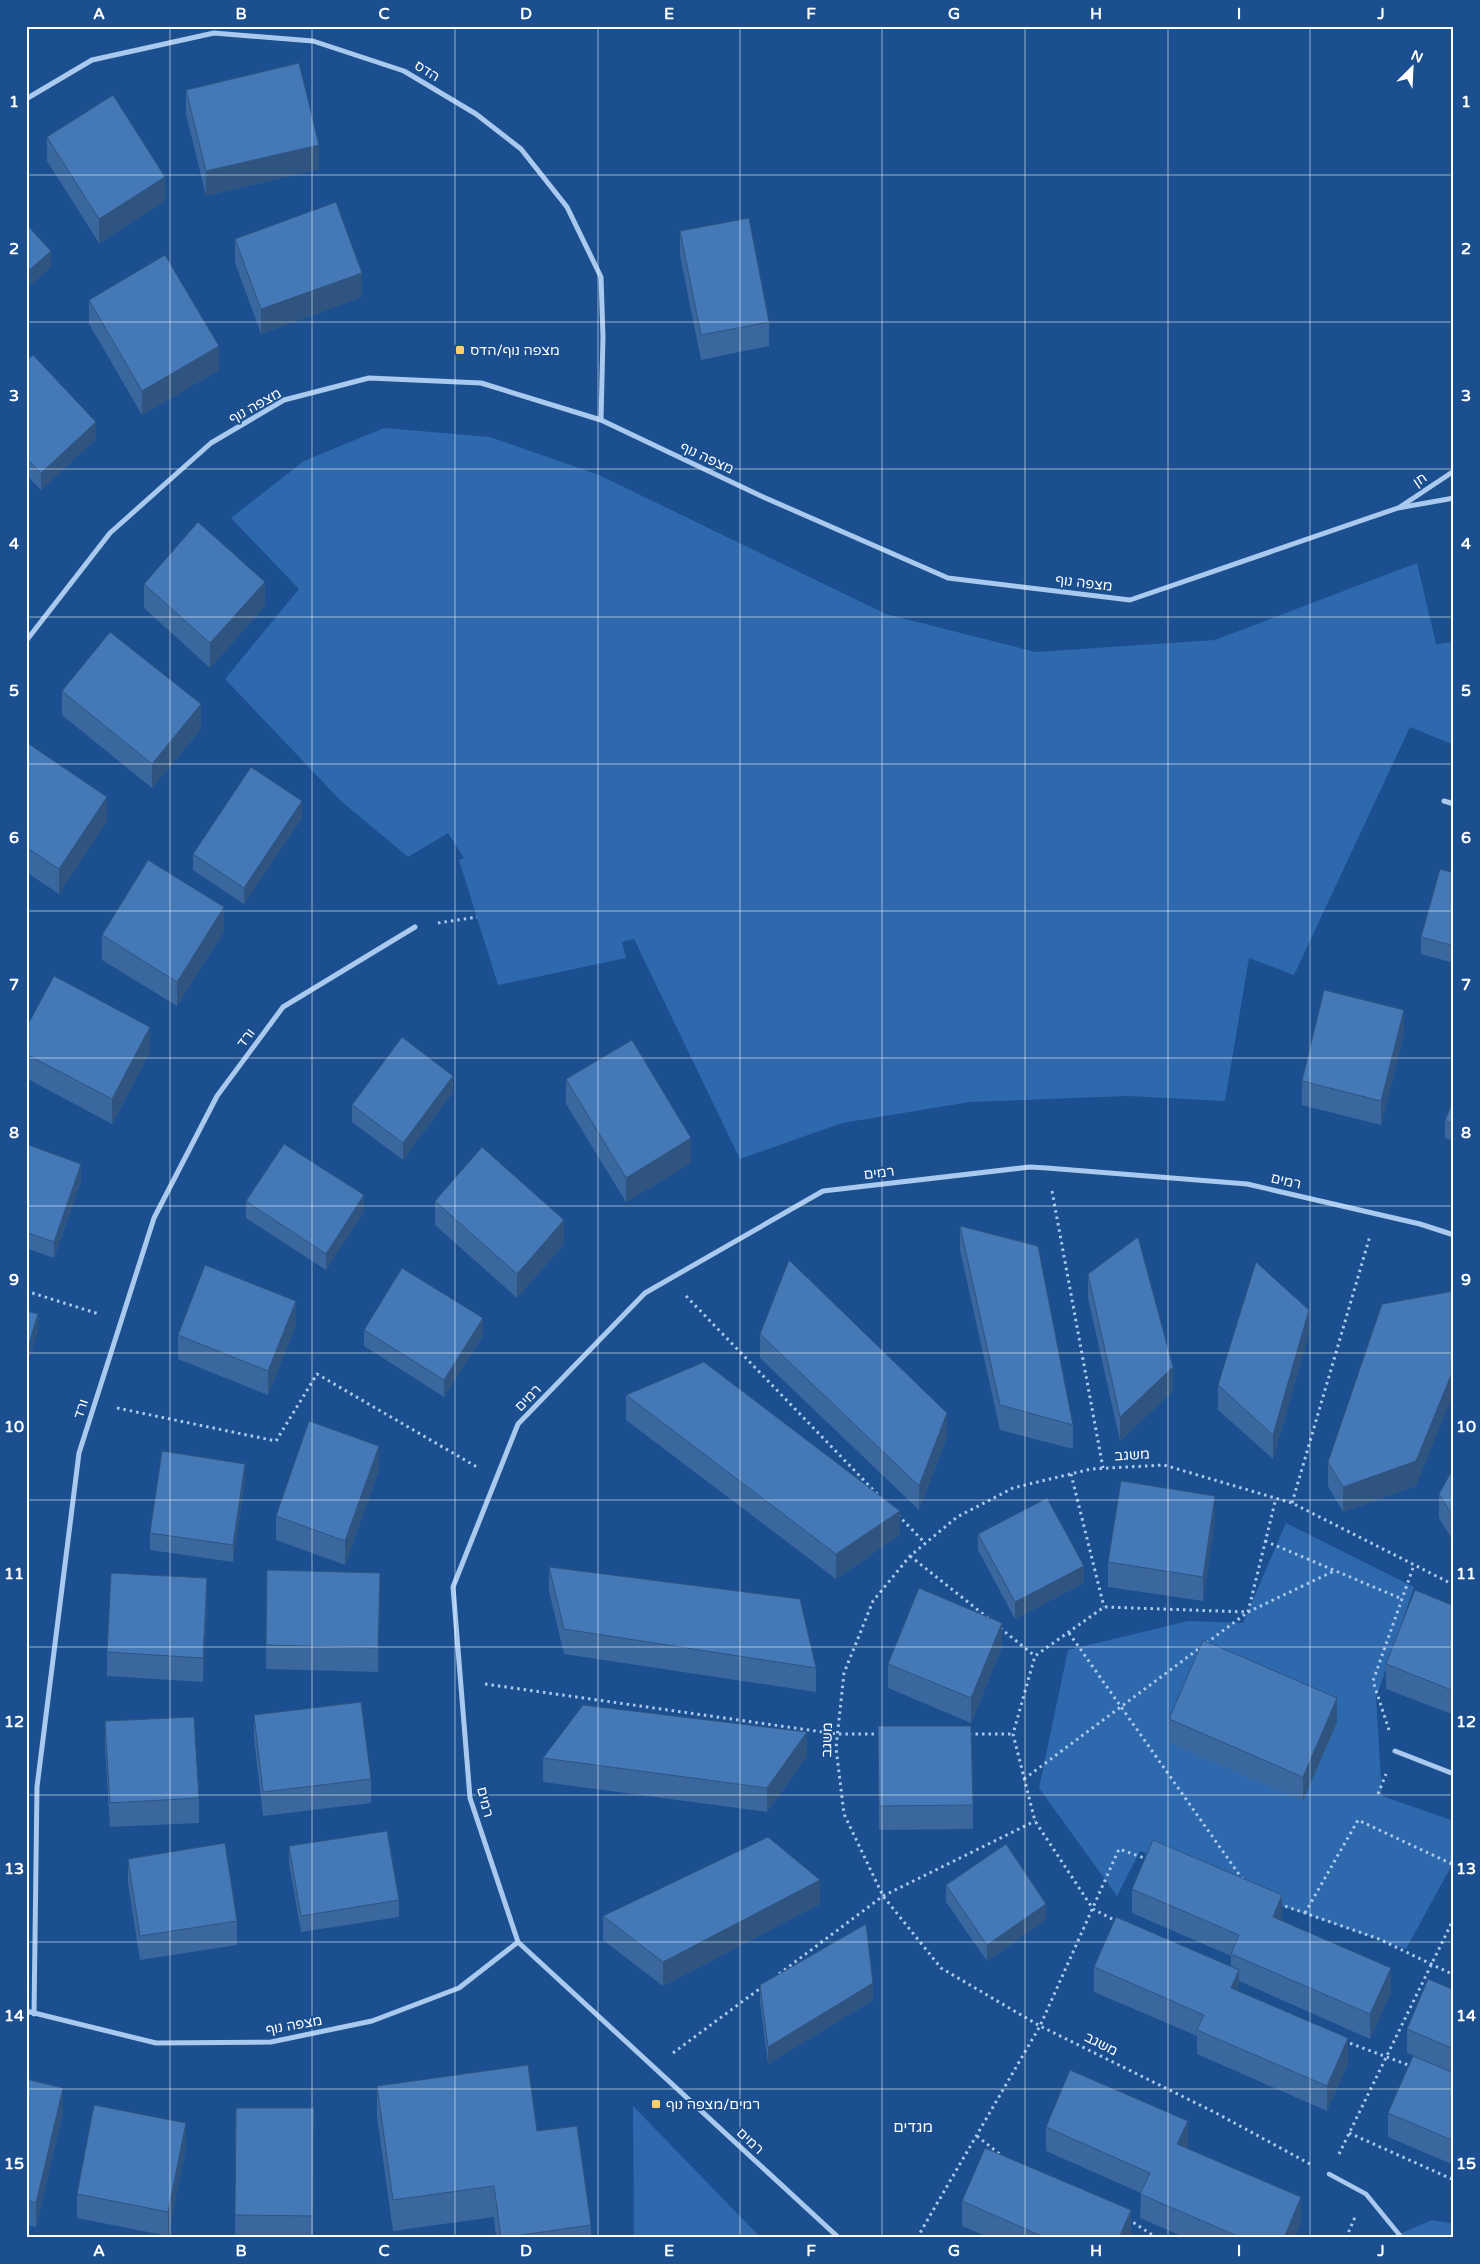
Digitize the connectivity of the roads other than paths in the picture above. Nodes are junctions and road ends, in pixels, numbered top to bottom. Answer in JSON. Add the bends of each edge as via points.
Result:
{"nodes":[{"id":1,"x":26,"y":99,"type":"edge"},
{"id":2,"x":601,"y":420,"type":"junction"},
{"id":3,"x":1454,"y":471,"type":"edge"},
{"id":4,"x":1454,"y":498,"type":"edge"},
{"id":5,"x":1398,"y":508,"type":"junction"},
{"id":6,"x":26,"y":640,"type":"edge"},
{"id":7,"x":1444,"y":801,"type":"dead end"},
{"id":8,"x":1454,"y":804,"type":"edge"},
{"id":9,"x":416,"y":927,"type":"road end"},
{"id":10,"x":1454,"y":1235,"type":"edge"},
{"id":11,"x":1395,"y":1750,"type":"road end"},
{"id":12,"x":1454,"y":1774,"type":"edge"},
{"id":13,"x":518,"y":1942,"type":"junction"},
{"id":14,"x":26,"y":2011,"type":"edge"},
{"id":15,"x":34,"y":2014,"type":"junction"},
{"id":16,"x":1329,"y":2174,"type":"road end"},
{"id":17,"x":839,"y":2238,"type":"edge"},
{"id":18,"x":1402,"y":2238,"type":"edge"}],
"edges":[{"from":1,"to":2,"type":"street","name":"הדס","via":[[92,60],[214,33],[313,41],[404,71],[476,114],[521,149],[567,206],[601,277]]},
{"from":2,"to":5,"type":"street","name":"מצפה נוף","via":[[761,496],[948,578],[1130,600]]},
{"from":2,"to":6,"type":"street","name":"מצפה נוף","via":[[481,383],[369,378],[284,400],[211,444],[110,533]]},
{"from":3,"to":5,"type":"street","name":"חן"},
{"from":4,"to":5,"type":"street","name":"מצפה נוף"},
{"from":7,"to":8,"type":"street"},
{"from":9,"to":15,"type":"street","name":"ורד","via":[[283,1007],[218,1096],[159,1209],[79,1453],[37,1787]]},
{"from":10,"to":13,"type":"street","name":"רמים","via":[[1420,1224],[1246,1184],[1030,1167],[823,1191],[645,1293],[518,1424],[453,1587],[470,1798]]},
{"from":11,"to":12,"type":"street"},
{"from":13,"to":15,"type":"street","name":"מצפה נוף","via":[[459,1988],[372,2021],[272,2042],[156,2043]]},
{"from":13,"to":17,"type":"street","name":"רמים"},
{"from":14,"to":15,"type":"street","name":"מצפה נוף"},
{"from":16,"to":18,"type":"street","via":[[1366,2194]]}]}
